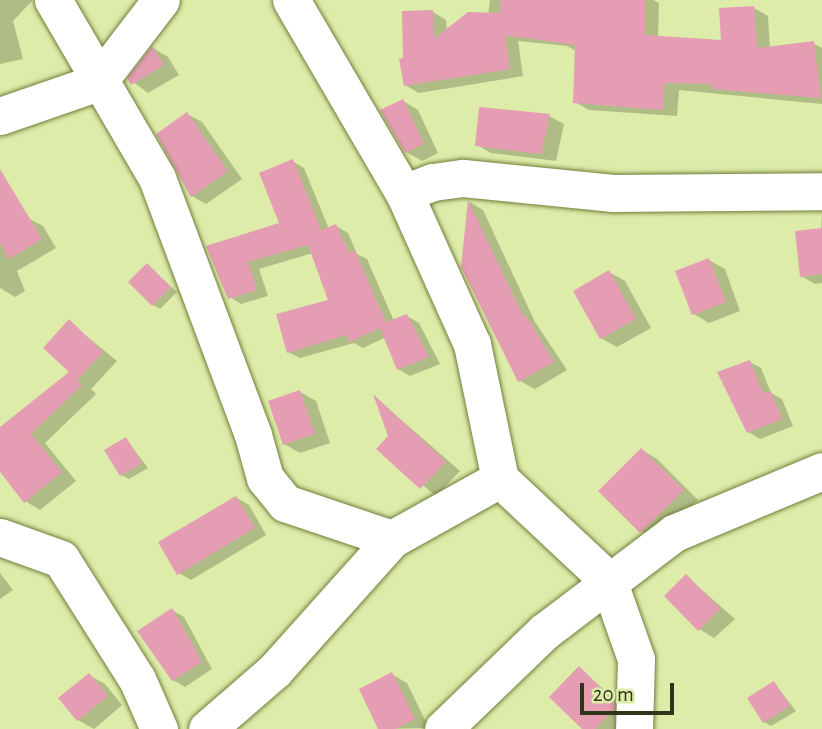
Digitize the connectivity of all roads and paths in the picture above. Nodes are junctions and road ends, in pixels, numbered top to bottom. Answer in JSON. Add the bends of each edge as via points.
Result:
{"nodes":[{"id":1,"x":53,"y":0,"type":"edge"},
{"id":2,"x":161,"y":0,"type":"edge"},
{"id":3,"x":290,"y":0,"type":"edge"},
{"id":4,"x":99,"y":82,"type":"junction"},
{"id":5,"x":0,"y":116,"type":"edge"},
{"id":6,"x":822,"y":191,"type":"edge"},
{"id":7,"x":404,"y":193,"type":"junction"},
{"id":8,"x":822,"y":471,"type":"edge"},
{"id":9,"x":500,"y":479,"type":"junction"},
{"id":10,"x":0,"y":537,"type":"edge"},
{"id":11,"x":391,"y":538,"type":"junction"},
{"id":12,"x":608,"y":580,"type":"junction"},
{"id":13,"x":159,"y":729,"type":"edge"},
{"id":14,"x":207,"y":729,"type":"edge"},
{"id":15,"x":443,"y":729,"type":"edge"},
{"id":16,"x":634,"y":729,"type":"edge"}],
"edges":[{"from":1,"to":4,"type":"street"},
{"from":2,"to":4,"type":"street"},
{"from":3,"to":7,"type":"street"},
{"from":4,"to":5,"type":"street"},
{"from":4,"to":11,"type":"street","via":[[157,178],[265,478],[285,503]]},
{"from":6,"to":7,"type":"street","via":[[613,193],[463,178],[433,182]]},
{"from":7,"to":9,"type":"street","via":[[472,344]]},
{"from":8,"to":12,"type":"street","via":[[674,533]]},
{"from":9,"to":11,"type":"street"},
{"from":9,"to":12,"type":"street"},
{"from":10,"to":13,"type":"street","via":[[61,559],[137,679]]},
{"from":11,"to":14,"type":"street","via":[[275,670]]},
{"from":12,"to":15,"type":"street","via":[[545,631]]},
{"from":12,"to":16,"type":"street","via":[[636,659]]}]}
